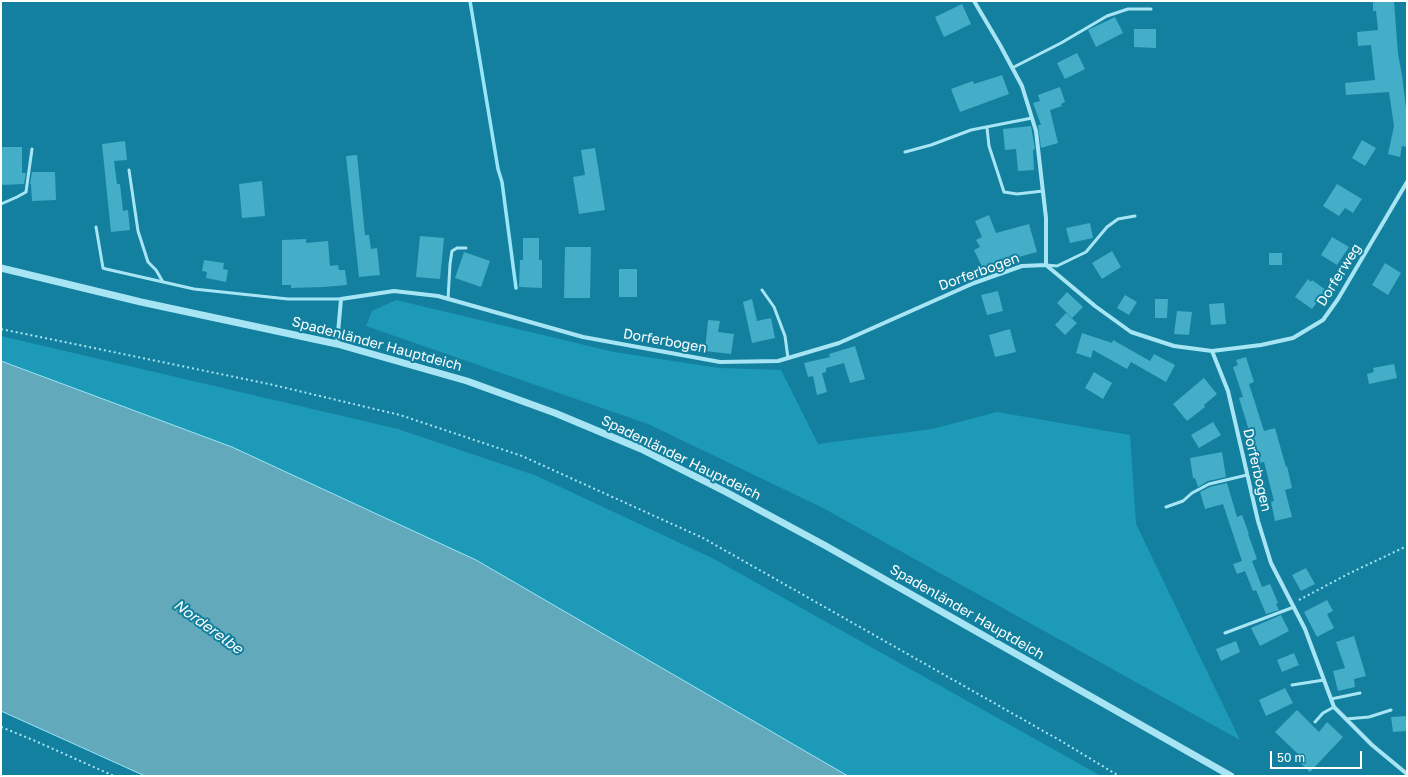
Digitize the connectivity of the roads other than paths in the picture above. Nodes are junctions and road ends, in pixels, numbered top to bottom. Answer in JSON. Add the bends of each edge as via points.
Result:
{"nodes":[{"id":1,"x":974,"y":1,"type":"edge"},
{"id":2,"x":1151,"y":9,"type":"dead end"},
{"id":3,"x":1012,"y":68,"type":"junction"},
{"id":4,"x":1032,"y":118,"type":"junction"},
{"id":5,"x":987,"y":128,"type":"junction"},
{"id":6,"x":32,"y":149,"type":"dead end"},
{"id":7,"x":905,"y":152,"type":"dead end"},
{"id":8,"x":129,"y":170,"type":"dead end"},
{"id":9,"x":1407,"y":182,"type":"edge"},
{"id":10,"x":1043,"y":192,"type":"junction"},
{"id":11,"x":1,"y":204,"type":"edge"},
{"id":12,"x":1135,"y":216,"type":"dead end"},
{"id":13,"x":96,"y":227,"type":"dead end"},
{"id":14,"x":466,"y":248,"type":"dead end"},
{"id":15,"x":1046,"y":265,"type":"junction"},
{"id":16,"x":1,"y":268,"type":"edge"},
{"id":17,"x":163,"y":282,"type":"junction"},
{"id":18,"x":762,"y":290,"type":"dead end"},
{"id":19,"x":341,"y":299,"type":"junction"},
{"id":20,"x":448,"y":299,"type":"junction"},
{"id":21,"x":337,"y":344,"type":"junction"},
{"id":22,"x":1212,"y":351,"type":"junction"},
{"id":23,"x":788,"y":358,"type":"junction"},
{"id":24,"x":1247,"y":475,"type":"junction"},
{"id":25,"x":1166,"y":508,"type":"dead end"},
{"id":26,"x":1293,"y":605,"type":"junction"},
{"id":27,"x":1225,"y":633,"type":"dead end"},
{"id":28,"x":1324,"y":680,"type":"junction"},
{"id":29,"x":1292,"y":686,"type":"dead end"},
{"id":30,"x":1360,"y":693,"type":"dead end"},
{"id":31,"x":1331,"y":699,"type":"junction"},
{"id":32,"x":1334,"y":707,"type":"junction"},
{"id":33,"x":1391,"y":710,"type":"dead end"},
{"id":34,"x":1346,"y":719,"type":"junction"},
{"id":35,"x":1315,"y":722,"type":"dead end"},
{"id":36,"x":1407,"y":774,"type":"edge"},
{"id":37,"x":1231,"y":776,"type":"edge"}],
"edges":[{"from":1,"to":3,"type":"street"},
{"from":2,"to":3,"type":"lane","via":[[1128,9],[1107,16]]},
{"from":3,"to":4,"type":"street","via":[[1022,86]]},
{"from":4,"to":5,"type":"lane"},
{"from":4,"to":10,"type":"street","via":[[1036,131]]},
{"from":5,"to":7,"type":"lane","via":[[971,130]]},
{"from":5,"to":10,"type":"lane","via":[[989,146],[1004,192]]},
{"from":6,"to":11,"type":"lane","via":[[26,192]]},
{"from":8,"to":17,"type":"lane","via":[[142,245],[148,262]]},
{"from":9,"to":22,"type":"street","name":"Dorferweg","via":[[1323,320],[1293,338]]},
{"from":10,"to":15,"type":"street"},
{"from":12,"to":15,"type":"lane","via":[[1118,219],[1107,227],[1086,252],[1058,266]]},
{"from":13,"to":17,"type":"lane","via":[[103,268]]},
{"from":14,"to":20,"type":"lane","via":[[452,251]]},
{"from":15,"to":22,"type":"street","via":[[1131,332],[1174,346]]},
{"from":15,"to":23,"type":"street","name":"Dorferbogen","via":[[1022,266],[974,283],[839,343]]},
{"from":16,"to":21,"type":"street","name":"Spadenländer Hauptdeich","via":[[141,302]]},
{"from":17,"to":19,"type":"lane","via":[[194,289],[288,299]]},
{"from":18,"to":23,"type":"lane","via":[[774,307],[785,336]]},
{"from":19,"to":20,"type":"street","name":"Dorferbogen","via":[[394,291]]},
{"from":19,"to":21,"type":"street"},
{"from":20,"to":23,"type":"street","name":"Dorferbogen","via":[[583,337],[720,362],[778,361]]},
{"from":21,"to":37,"type":"street","name":"Spadenländer Hauptdeich","via":[[467,381],[555,413],[641,449],[820,543]]},
{"from":22,"to":24,"type":"street","name":"Dorferbogen","via":[[1228,391]]},
{"from":24,"to":25,"type":"lane","via":[[1209,484],[1192,492],[1183,501]]},
{"from":24,"to":26,"type":"street","name":"Dorferbogen","via":[[1271,563]]},
{"from":26,"to":27,"type":"lane"},
{"from":26,"to":28,"type":"street","name":"Dorferbogen","via":[[1305,628]]},
{"from":28,"to":29,"type":"lane"},
{"from":28,"to":31,"type":"street","name":"Dorferbogen"},
{"from":30,"to":31,"type":"lane"},
{"from":31,"to":32,"type":"street","name":"Dorferbogen"},
{"from":32,"to":34,"type":"street","name":"Dorferbogen"},
{"from":32,"to":35,"type":"lane","via":[[1323,713]]},
{"from":33,"to":34,"type":"lane","via":[[1369,717]]},
{"from":34,"to":36,"type":"street","name":"Dorferbogen"}]}
